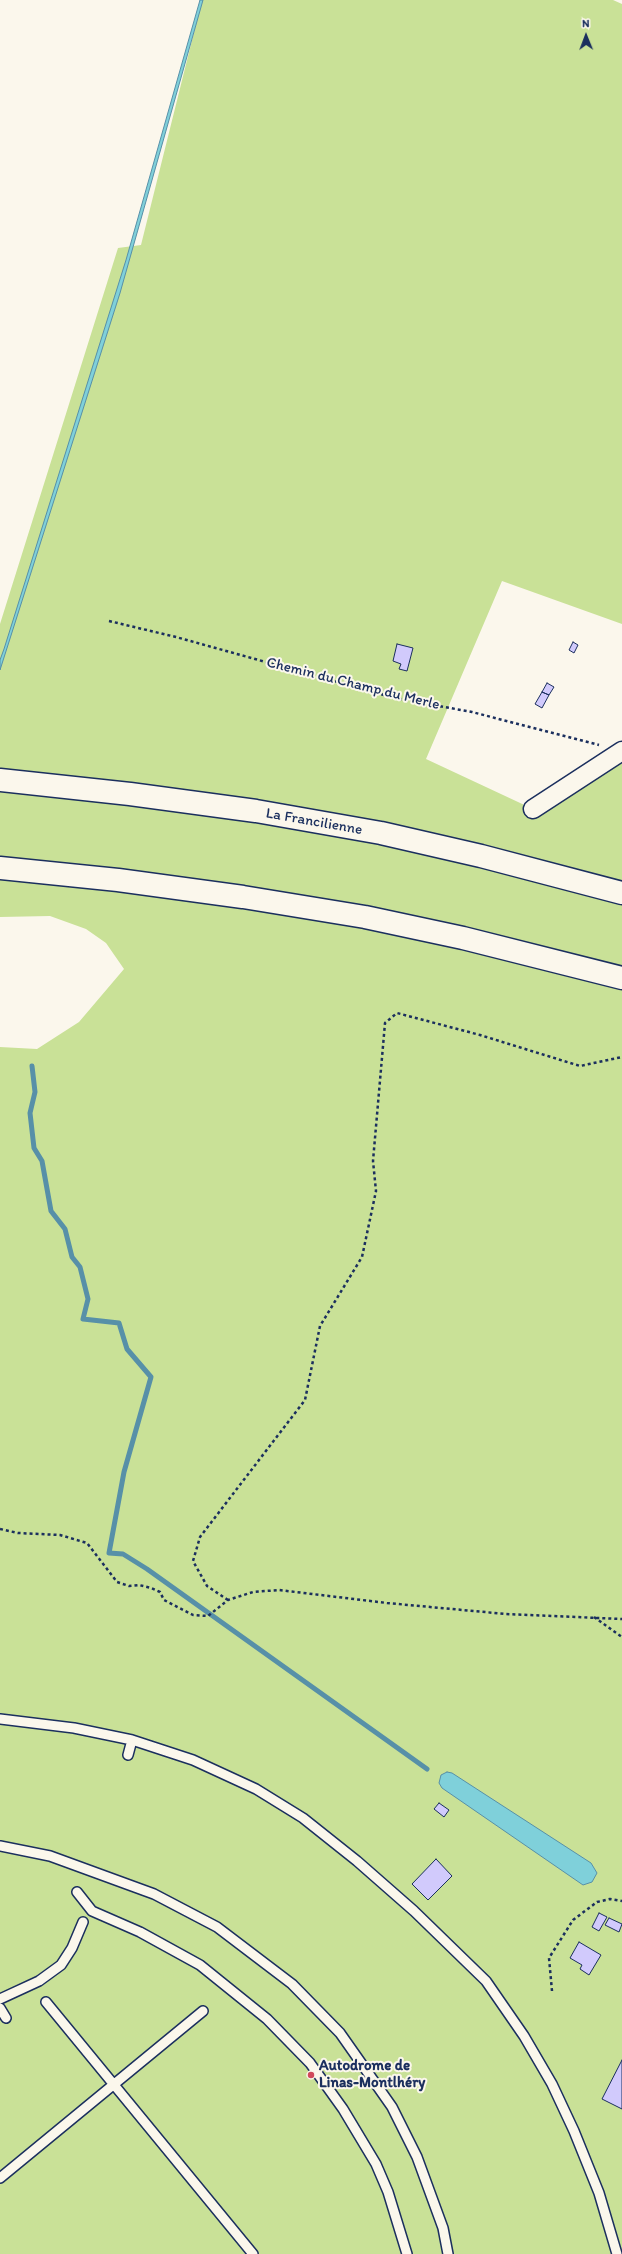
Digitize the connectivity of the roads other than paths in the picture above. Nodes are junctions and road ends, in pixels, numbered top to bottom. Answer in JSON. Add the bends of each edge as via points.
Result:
{"nodes":[{"id":1,"x":621,"y":751,"type":"edge"},
{"id":2,"x":0,"y":780,"type":"edge"},
{"id":3,"x":533,"y":809,"type":"dead end"},
{"id":4,"x":0,"y":868,"type":"edge"},
{"id":5,"x":622,"y":893,"type":"edge"},
{"id":6,"x":622,"y":978,"type":"edge"},
{"id":7,"x":0,"y":1719,"type":"edge"},
{"id":8,"x":132,"y":1740,"type":"junction"},
{"id":9,"x":128,"y":1755,"type":"dead end"},
{"id":10,"x":0,"y":1846,"type":"edge"},
{"id":11,"x":77,"y":1892,"type":"dead end"},
{"id":12,"x":83,"y":1922,"type":"dead end"},
{"id":13,"x":0,"y":1999,"type":"edge"},
{"id":14,"x":46,"y":2002,"type":"dead end"},
{"id":15,"x":0,"y":2008,"type":"edge"},
{"id":16,"x":203,"y":2011,"type":"dead end"},
{"id":17,"x":6,"y":2018,"type":"dead end"},
{"id":18,"x":114,"y":2084,"type":"junction"},
{"id":19,"x":0,"y":2178,"type":"edge"},
{"id":20,"x":253,"y":2254,"type":"edge"},
{"id":21,"x":407,"y":2254,"type":"edge"},
{"id":22,"x":448,"y":2254,"type":"edge"},
{"id":23,"x":617,"y":2254,"type":"edge"}],
"edges":[{"from":1,"to":3,"type":"street"},
{"from":2,"to":5,"type":"highway","name":"La Francilienne","via":[[256,811],[381,833]]},
{"from":4,"to":6,"type":"highway","via":[[118,880],[365,917],[463,938]]},
{"from":7,"to":8,"type":"lane","via":[[74,1728]]},
{"from":8,"to":9,"type":"lane"},
{"from":8,"to":23,"type":"lane","via":[[193,1760],[256,1789],[303,1818],[414,1911],[486,1981],[524,2036],[552,2084],[599,2193]]},
{"from":10,"to":22,"type":"lane","via":[[50,1856],[154,1894],[217,1927],[292,1984],[340,2033],[392,2108],[417,2157],[443,2228]]},
{"from":11,"to":21,"type":"lane","via":[[92,1911],[140,1932],[200,1965],[267,2019],[310,2063],[376,2164],[388,2192]]},
{"from":12,"to":13,"type":"lane","via":[[72,1948],[57,1969],[39,1981]]},
{"from":14,"to":18,"type":"lane"},
{"from":15,"to":17,"type":"lane"},
{"from":16,"to":18,"type":"lane"},
{"from":18,"to":19,"type":"lane"},
{"from":18,"to":20,"type":"lane"}]}
